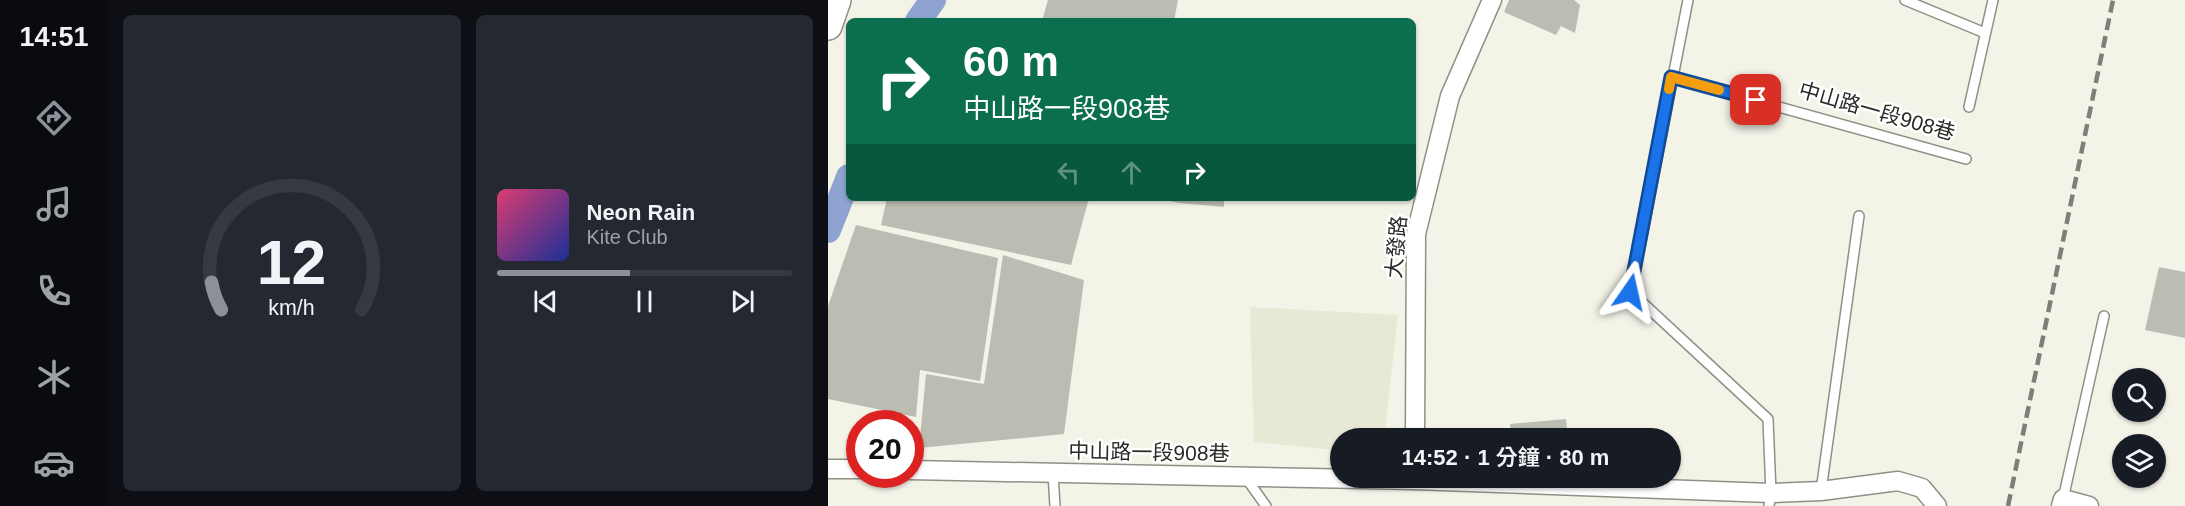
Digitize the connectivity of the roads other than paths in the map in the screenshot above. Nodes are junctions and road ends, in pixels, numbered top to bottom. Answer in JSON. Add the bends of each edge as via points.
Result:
{"nodes":[{"id":1,"x":837,"y":0,"type":"edge"},
{"id":2,"x":1492,"y":0,"type":"edge"},
{"id":3,"x":1688,"y":0,"type":"edge"},
{"id":4,"x":1905,"y":0,"type":"edge"},
{"id":5,"x":1993,"y":0,"type":"edge"},
{"id":6,"x":828,"y":26,"type":"edge"},
{"id":7,"x":1985,"y":33,"type":"junction"},
{"id":8,"x":1671,"y":77,"type":"junction"},
{"id":9,"x":1969,"y":107,"type":"dead end"},
{"id":10,"x":1966,"y":159,"type":"dead end"},
{"id":11,"x":1858,"y":216,"type":"dead end"},
{"id":12,"x":2104,"y":316,"type":"dead end"},
{"id":13,"x":1415,"y":428,"type":"edge"},
{"id":14,"x":828,"y":469,"type":"edge"},
{"id":15,"x":846,"y":470,"type":"edge"},
{"id":16,"x":924,"y":470,"type":"edge"},
{"id":17,"x":1053,"y":473,"type":"junction"},
{"id":18,"x":1244,"y":476,"type":"junction"},
{"id":19,"x":1330,"y":477,"type":"edge"},
{"id":20,"x":1584,"y":488,"type":"edge"},
{"id":21,"x":1821,"y":491,"type":"junction"},
{"id":22,"x":1770,"y":499,"type":"edge"},
{"id":23,"x":2062,"y":502,"type":"edge"},
{"id":24,"x":1055,"y":506,"type":"edge"},
{"id":25,"x":1266,"y":506,"type":"edge"},
{"id":26,"x":1936,"y":506,"type":"edge"},
{"id":27,"x":2090,"y":506,"type":"edge"}],
"edges":[{"from":1,"to":6,"type":"street"},
{"from":2,"to":13,"type":"street","name":"大發路","via":[[1450,96],[1416,234]]},
{"from":3,"to":8,"type":"lane"},
{"from":4,"to":7,"type":"lane"},
{"from":5,"to":7,"type":"lane","name":"中山路一段908巷"},
{"from":7,"to":9,"type":"lane","name":"中山路一段908巷"},
{"from":8,"to":10,"type":"lane","name":"中山路一段908巷"},
{"from":8,"to":22,"type":"lane","via":[[1630,292],[1768,420]]},
{"from":11,"to":21,"type":"lane"},
{"from":12,"to":23,"type":"lane"},
{"from":14,"to":15,"type":"street"},
{"from":16,"to":17,"type":"street","name":"中山路一段908巷"},
{"from":17,"to":18,"type":"street","name":"中山路一段908巷"},
{"from":17,"to":24,"type":"lane","name":"中山路一段908巷"},
{"from":18,"to":19,"type":"street","name":"中山路一段908巷"},
{"from":18,"to":25,"type":"lane","name":"中山路一段908巷"},
{"from":20,"to":22,"type":"street","name":"中山路一段908巷"},
{"from":21,"to":22,"type":"street","name":"中山路一段908巷"},
{"from":21,"to":26,"type":"street","name":"中山路一段908巷","via":[[1898,481],[1922,488]]},
{"from":23,"to":27,"type":"street"}]}
